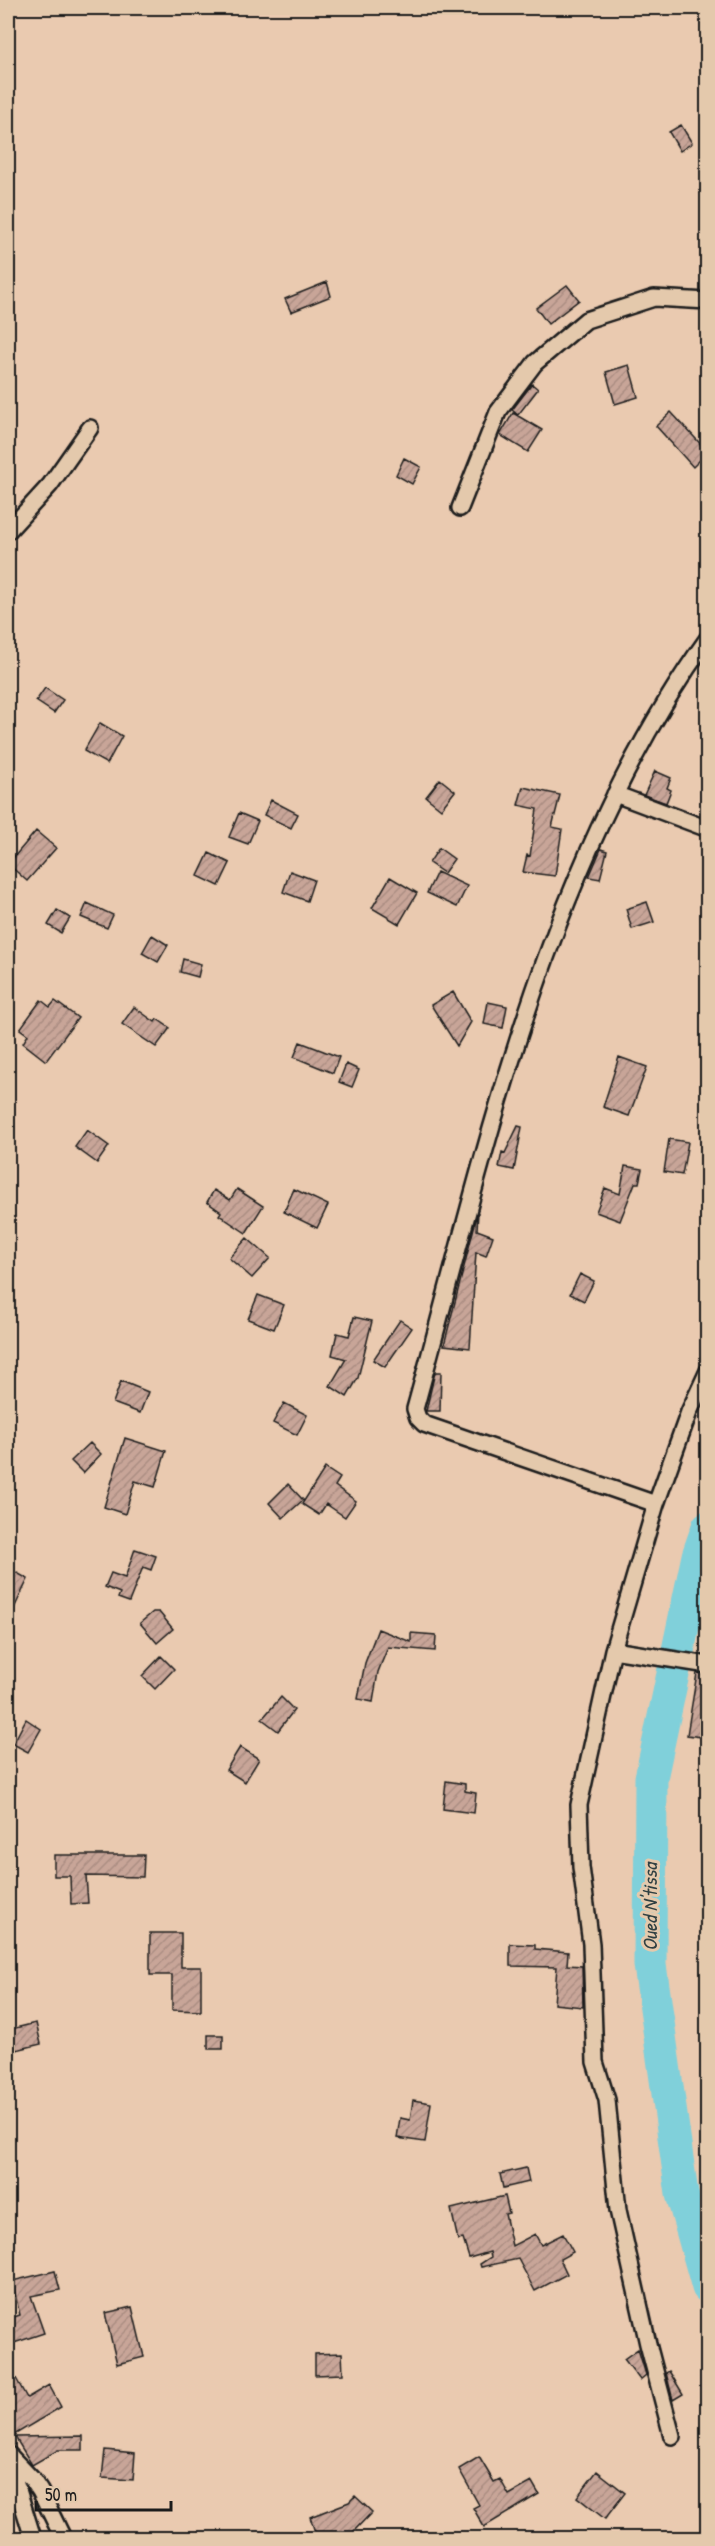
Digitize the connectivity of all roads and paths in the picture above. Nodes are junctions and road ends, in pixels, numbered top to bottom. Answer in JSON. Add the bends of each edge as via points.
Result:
{"nodes":[{"id":1,"x":708,"y":301,"type":"edge"},
{"id":2,"x":90,"y":428,"type":"dead end"},
{"id":3,"x":460,"y":507,"type":"dead end"},
{"id":4,"x":8,"y":531,"type":"edge"},
{"id":5,"x":708,"y":638,"type":"edge"},
{"id":6,"x":615,"y":795,"type":"junction"},
{"id":7,"x":708,"y":829,"type":"edge"},
{"id":8,"x":708,"y":1371,"type":"edge"},
{"id":9,"x":656,"y":1504,"type":"junction"},
{"id":10,"x":614,"y":1650,"type":"junction"},
{"id":11,"x":708,"y":1665,"type":"edge"},
{"id":12,"x":672,"y":2436,"type":"dead end"},
{"id":13,"x":8,"y":2455,"type":"edge"},
{"id":14,"x":33,"y":2538,"type":"edge"},
{"id":15,"x":63,"y":2538,"type":"edge"}],
"edges":[{"from":1,"to":3,"type":"street","via":[[654,298],[586,320],[535,363],[498,412]]},
{"from":2,"to":4,"type":"street","via":[[50,485]]},
{"from":5,"to":6,"type":"street","via":[[674,685]]},
{"from":6,"to":7,"type":"street"},
{"from":6,"to":9,"type":"street","via":[[557,930],[506,1074],[416,1409],[424,1424]]},
{"from":8,"to":9,"type":"street"},
{"from":9,"to":10,"type":"street"},
{"from":10,"to":11,"type":"street"},
{"from":10,"to":12,"type":"street","via":[[579,1805],[581,1867],[591,1944],[595,2062],[607,2100],[618,2210]]},
{"from":13,"to":14,"type":"street"},
{"from":13,"to":15,"type":"street","via":[[40,2491]]}]}
